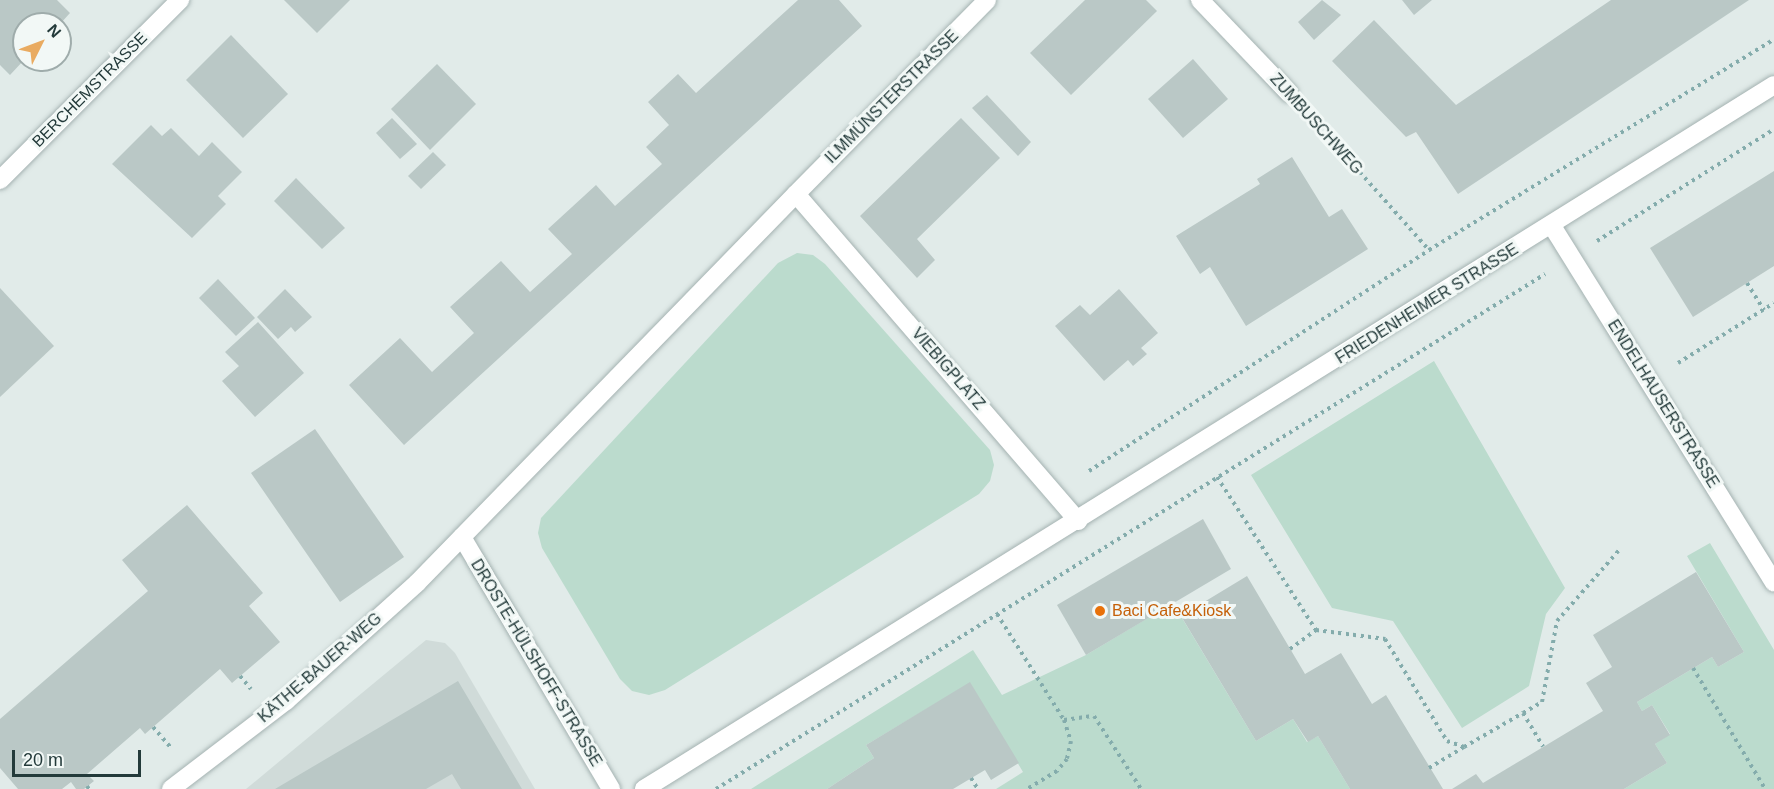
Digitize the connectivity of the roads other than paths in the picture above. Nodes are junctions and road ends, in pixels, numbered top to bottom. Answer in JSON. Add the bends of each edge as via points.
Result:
{"nodes":[{"id":1,"x":180,"y":0,"type":"edge"},
{"id":2,"x":987,"y":0,"type":"edge"},
{"id":3,"x":1200,"y":0,"type":"edge"},
{"id":4,"x":1774,"y":85,"type":"edge"},
{"id":5,"x":1289,"y":93,"type":"road end"},
{"id":6,"x":0,"y":180,"type":"edge"},
{"id":7,"x":796,"y":194,"type":"junction"},
{"id":8,"x":1552,"y":226,"type":"junction"},
{"id":9,"x":1078,"y":521,"type":"junction"},
{"id":10,"x":462,"y":537,"type":"junction"},
{"id":11,"x":1774,"y":583,"type":"edge"},
{"id":12,"x":171,"y":789,"type":"edge"},
{"id":13,"x":611,"y":789,"type":"edge"},
{"id":14,"x":644,"y":789,"type":"edge"}],
"edges":[{"from":1,"to":6,"type":"street","name":"BERCHEMSTRASSE"},
{"from":2,"to":7,"type":"street","name":"ILMMÜNSTERSTRASSE"},
{"from":3,"to":5,"type":"street","name":"ZUMBUSCHWEG"},
{"from":4,"to":8,"type":"street","name":"FRIEDENHEIMER STRASSE"},
{"from":7,"to":9,"type":"street","name":"VIEBIGPLATZ"},
{"from":7,"to":10,"type":"street"},
{"from":8,"to":9,"type":"street","name":"FRIEDENHEIMER STRASSE"},
{"from":8,"to":11,"type":"street","name":"ENDELHAUSERSTRASSE"},
{"from":9,"to":14,"type":"street"},
{"from":10,"to":12,"type":"street","name":"KÄTHE-BAUER-WEG","via":[[286,700]]},
{"from":10,"to":13,"type":"street","name":"DROSTE-HÜLSHOFF-STRASSE"}]}
